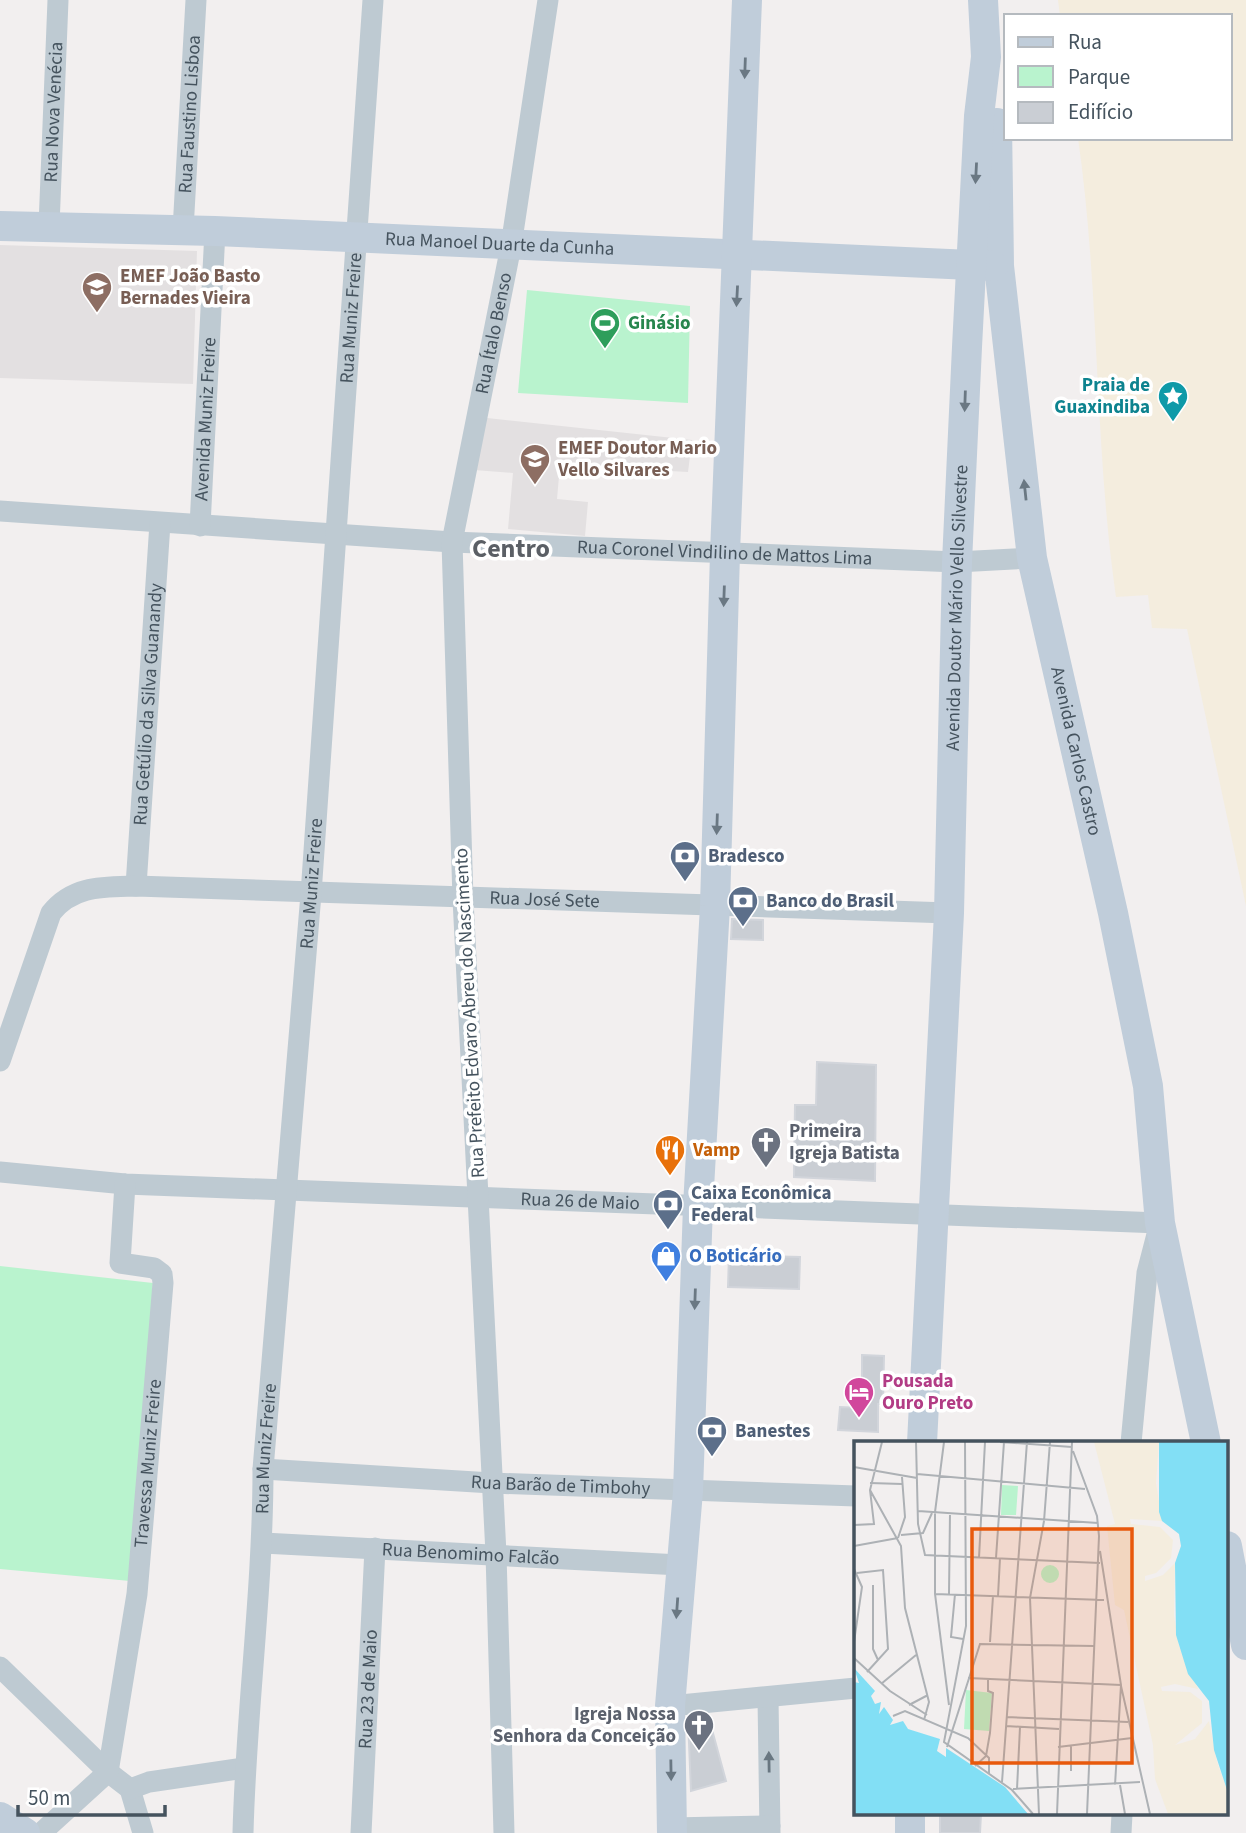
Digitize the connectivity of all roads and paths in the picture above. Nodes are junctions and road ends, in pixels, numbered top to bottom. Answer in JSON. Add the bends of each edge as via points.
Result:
{"nodes":[{"id":1,"x":58,"y":0,"type":"edge"},
{"id":2,"x":196,"y":0,"type":"edge"},
{"id":3,"x":373,"y":0,"type":"edge"},
{"id":4,"x":548,"y":0,"type":"edge"},
{"id":5,"x":747,"y":0,"type":"edge"},
{"id":6,"x":983,"y":0,"type":"edge"},
{"id":7,"x":0,"y":226,"type":"edge"},
{"id":8,"x":50,"y":226,"type":"junction"},
{"id":9,"x":183,"y":230,"type":"junction"},
{"id":10,"x":215,"y":231,"type":"junction"},
{"id":11,"x":358,"y":237,"type":"junction"},
{"id":12,"x":511,"y":246,"type":"junction"},
{"id":13,"x":739,"y":255,"type":"junction"},
{"id":14,"x":985,"y":266,"type":"junction"},
{"id":15,"x":0,"y":511,"type":"edge"},
{"id":16,"x":160,"y":523,"type":"junction"},
{"id":17,"x":200,"y":526,"type":"junction"},
{"id":18,"x":336,"y":535,"type":"junction"},
{"id":19,"x":452,"y":542,"type":"junction"},
{"id":20,"x":725,"y":553,"type":"junction"},
{"id":21,"x":1032,"y":558,"type":"junction"},
{"id":22,"x":957,"y":562,"type":"junction"},
{"id":23,"x":136,"y":886,"type":"junction"},
{"id":24,"x":311,"y":894,"type":"junction"},
{"id":25,"x":463,"y":899,"type":"junction"},
{"id":26,"x":715,"y":906,"type":"junction"},
{"id":27,"x":948,"y":913,"type":"junction"},
{"id":28,"x":0,"y":1061,"type":"edge"},
{"id":29,"x":0,"y":1172,"type":"edge"},
{"id":30,"x":125,"y":1184,"type":"junction"},
{"id":31,"x":285,"y":1189,"type":"junction"},
{"id":32,"x":480,"y":1197,"type":"junction"},
{"id":33,"x":698,"y":1206,"type":"junction"},
{"id":34,"x":933,"y":1214,"type":"junction"},
{"id":35,"x":1160,"y":1223,"type":"junction"},
{"id":36,"x":922,"y":1441,"type":"edge"},
{"id":37,"x":1131,"y":1441,"type":"edge"},
{"id":38,"x":1206,"y":1441,"type":"edge"},
{"id":39,"x":263,"y":1469,"type":"junction"},
{"id":40,"x":492,"y":1483,"type":"junction"},
{"id":41,"x":688,"y":1491,"type":"junction"},
{"id":42,"x":854,"y":1496,"type":"edge"},
{"id":43,"x":263,"y":1543,"type":"junction"},
{"id":44,"x":375,"y":1548,"type":"junction"},
{"id":45,"x":496,"y":1554,"type":"junction"},
{"id":46,"x":1228,"y":1554,"type":"edge"},
{"id":47,"x":680,"y":1565,"type":"junction"},
{"id":48,"x":1239,"y":1639,"type":"edge"},
{"id":49,"x":0,"y":1667,"type":"edge"},
{"id":50,"x":854,"y":1688,"type":"edge"},
{"id":51,"x":768,"y":1698,"type":"junction"},
{"id":52,"x":670,"y":1706,"type":"junction"},
{"id":53,"x":244,"y":1768,"type":"junction"},
{"id":54,"x":108,"y":1772,"type":"junction"},
{"id":55,"x":130,"y":1789,"type":"junction"},
{"id":56,"x":910,"y":1815,"type":"edge"},
{"id":57,"x":1122,"y":1815,"type":"edge"},
{"id":58,"x":0,"y":1817,"type":"edge"},
{"id":59,"x":770,"y":1830,"type":"edge"},
{"id":60,"x":672,"y":1831,"type":"edge"},
{"id":61,"x":25,"y":1833,"type":"edge"},
{"id":62,"x":41,"y":1833,"type":"edge"},
{"id":63,"x":143,"y":1833,"type":"edge"},
{"id":64,"x":243,"y":1833,"type":"edge"},
{"id":65,"x":361,"y":1833,"type":"edge"},
{"id":66,"x":504,"y":1833,"type":"edge"},
{"id":67,"x":910,"y":1833,"type":"edge"},
{"id":68,"x":1121,"y":1833,"type":"edge"}],
"edges":[{"from":1,"to":8,"type":"street","name":"Rua Nova Venécia"},
{"from":2,"to":9,"type":"street","name":"Rua Faustino Lisboa"},
{"from":3,"to":11,"type":"street","name":"Rua Muniz Freire"},
{"from":4,"to":12,"type":"street","name":"Rua Ítalo Benso"},
{"from":5,"to":13,"type":"street","one_way":true},
{"from":6,"to":14,"type":"street","name":"Avenida Doutor Mário Vello Silvestre","via":[[986,57],[979,116]]},
{"from":7,"to":8,"type":"street","name":"Rua Manoel Duarte da Cunha"},
{"from":8,"to":9,"type":"street","name":"Rua Manoel Duarte da Cunha"},
{"from":9,"to":10,"type":"street","name":"Rua Manoel Duarte da Cunha"},
{"from":10,"to":11,"type":"street","name":"Rua Manoel Duarte da Cunha"},
{"from":10,"to":17,"type":"street","name":"Avenida Muniz Freire"},
{"from":11,"to":12,"type":"street","name":"Rua Manoel Duarte da Cunha"},
{"from":11,"to":18,"type":"street","name":"Rua Muniz Freire"},
{"from":12,"to":13,"type":"street","name":"Rua Manoel Duarte da Cunha"},
{"from":12,"to":19,"type":"street","name":"Rua Ítalo Benso"},
{"from":13,"to":14,"type":"street","name":"Rua Manoel Duarte da Cunha"},
{"from":13,"to":20,"type":"street","one_way":true},
{"from":21,"to":14,"type":"street","name":"Avenida Carlos Castro","one_way":true},
{"from":14,"to":22,"type":"street","name":"Avenida Doutor Mário Vello Silvestre","one_way":true},
{"from":15,"to":16,"type":"street","name":"Rua Coronel Vindilino de Mattos Lima"},
{"from":16,"to":17,"type":"street","name":"Rua Coronel Vindilino de Mattos Lima"},
{"from":16,"to":23,"type":"street","name":"Rua Getúlio da Silva Guanandy"},
{"from":17,"to":18,"type":"street","name":"Rua Coronel Vindilino de Mattos Lima"},
{"from":18,"to":19,"type":"street","name":"Rua Coronel Vindilino de Mattos Lima"},
{"from":18,"to":24,"type":"street","name":"Rua Muniz Freire"},
{"from":19,"to":20,"type":"street","name":"Rua Coronel Vindilino de Mattos Lima"},
{"from":19,"to":25,"type":"street","name":"Rua Prefeito Edvaro Abreu do Nascimento"},
{"from":20,"to":22,"type":"street","name":"Rua Coronel Vindilino de Mattos Lima"},
{"from":20,"to":26,"type":"street","one_way":true},
{"from":21,"to":22,"type":"street","name":"Rua Coronel Vindilino de Mattos Lima"},
{"from":21,"to":35,"type":"street","name":"Avenida Carlos Castro","via":[[1113,913],[1147,1086]]},
{"from":22,"to":27,"type":"street","name":"Avenida Doutor Mário Vello Silvestre"},
{"from":23,"to":24,"type":"street","name":"Rua José Sete"},
{"from":23,"to":28,"type":"street","name":"Rua José Sete","via":[[97,888],[61,900],[51,913]]},
{"from":24,"to":25,"type":"street","name":"Rua José Sete"},
{"from":24,"to":31,"type":"street","name":"Rua Muniz Freire"},
{"from":25,"to":26,"type":"street","name":"Rua José Sete"},
{"from":25,"to":32,"type":"street","name":"Rua Prefeito Edvaro Abreu do Nascimento"},
{"from":26,"to":27,"type":"street","name":"Rua José Sete"},
{"from":26,"to":33,"type":"street"},
{"from":27,"to":34,"type":"street","name":"Avenida Doutor Mário Vello Silvestre"},
{"from":29,"to":30,"type":"street","name":"Rua 26 de Maio"},
{"from":30,"to":31,"type":"street","name":"Rua 26 de Maio"},
{"from":30,"to":54,"type":"street","name":"Travessa Muniz Freire","via":[[120,1263],[154,1268],[162,1274],[163,1283],[137,1594]]},
{"from":31,"to":32,"type":"street","name":"Rua 26 de Maio"},
{"from":31,"to":39,"type":"street","name":"Rua Muniz Freire"},
{"from":32,"to":33,"type":"street","name":"Rua 26 de Maio"},
{"from":32,"to":40,"type":"street","name":"Rua Prefeito Edvaro Abreu do Nascimento"},
{"from":33,"to":34,"type":"street","name":"Rua 26 de Maio"},
{"from":33,"to":41,"type":"street","one_way":true},
{"from":34,"to":35,"type":"street","name":"Rua 26 de Maio"},
{"from":34,"to":36,"type":"street","name":"Avenida Doutor Mário Vello Silvestre"},
{"from":35,"to":37,"type":"street","name":"Avenida Carlos Castro","via":[[1147,1273]]},
{"from":35,"to":38,"type":"street"},
{"from":39,"to":40,"type":"street","name":"Rua Barão de Timbohy"},
{"from":39,"to":43,"type":"street","name":"Rua Muniz Freire"},
{"from":40,"to":41,"type":"street","name":"Rua Barão de Timbohy"},
{"from":40,"to":45,"type":"street","name":"Rua Prefeito Edvaro Abreu do Nascimento"},
{"from":41,"to":42,"type":"street","name":"Rua Barão de Timbohy"},
{"from":41,"to":47,"type":"street"},
{"from":43,"to":44,"type":"street","name":"Rua Benomimo Falcão"},
{"from":43,"to":53,"type":"street","name":"Rua Muniz Freire"},
{"from":44,"to":45,"type":"street","name":"Rua Benomimo Falcão"},
{"from":44,"to":65,"type":"street","name":"Rua 23 de Maio"},
{"from":45,"to":47,"type":"street","name":"Rua Benomimo Falcão"},
{"from":45,"to":66,"type":"street","name":"Rua Prefeito Edvaro Abreu do Nascimento"},
{"from":46,"to":48,"type":"street"},
{"from":47,"to":52,"type":"street","one_way":true},
{"from":49,"to":54,"type":"street"},
{"from":50,"to":51,"type":"street"},
{"from":51,"to":52,"type":"street"},
{"from":59,"to":51,"type":"street","one_way":true},
{"from":52,"to":60,"type":"street","one_way":true},
{"from":53,"to":55,"type":"street"},
{"from":53,"to":64,"type":"street","name":"Rua Muniz Freire"},
{"from":54,"to":55,"type":"street"},
{"from":54,"to":62,"type":"street"},
{"from":55,"to":63,"type":"street"},
{"from":56,"to":67,"type":"street"},
{"from":57,"to":68,"type":"street"},
{"from":58,"to":61,"type":"street"},
{"from":59,"to":60,"type":"street"}]}
